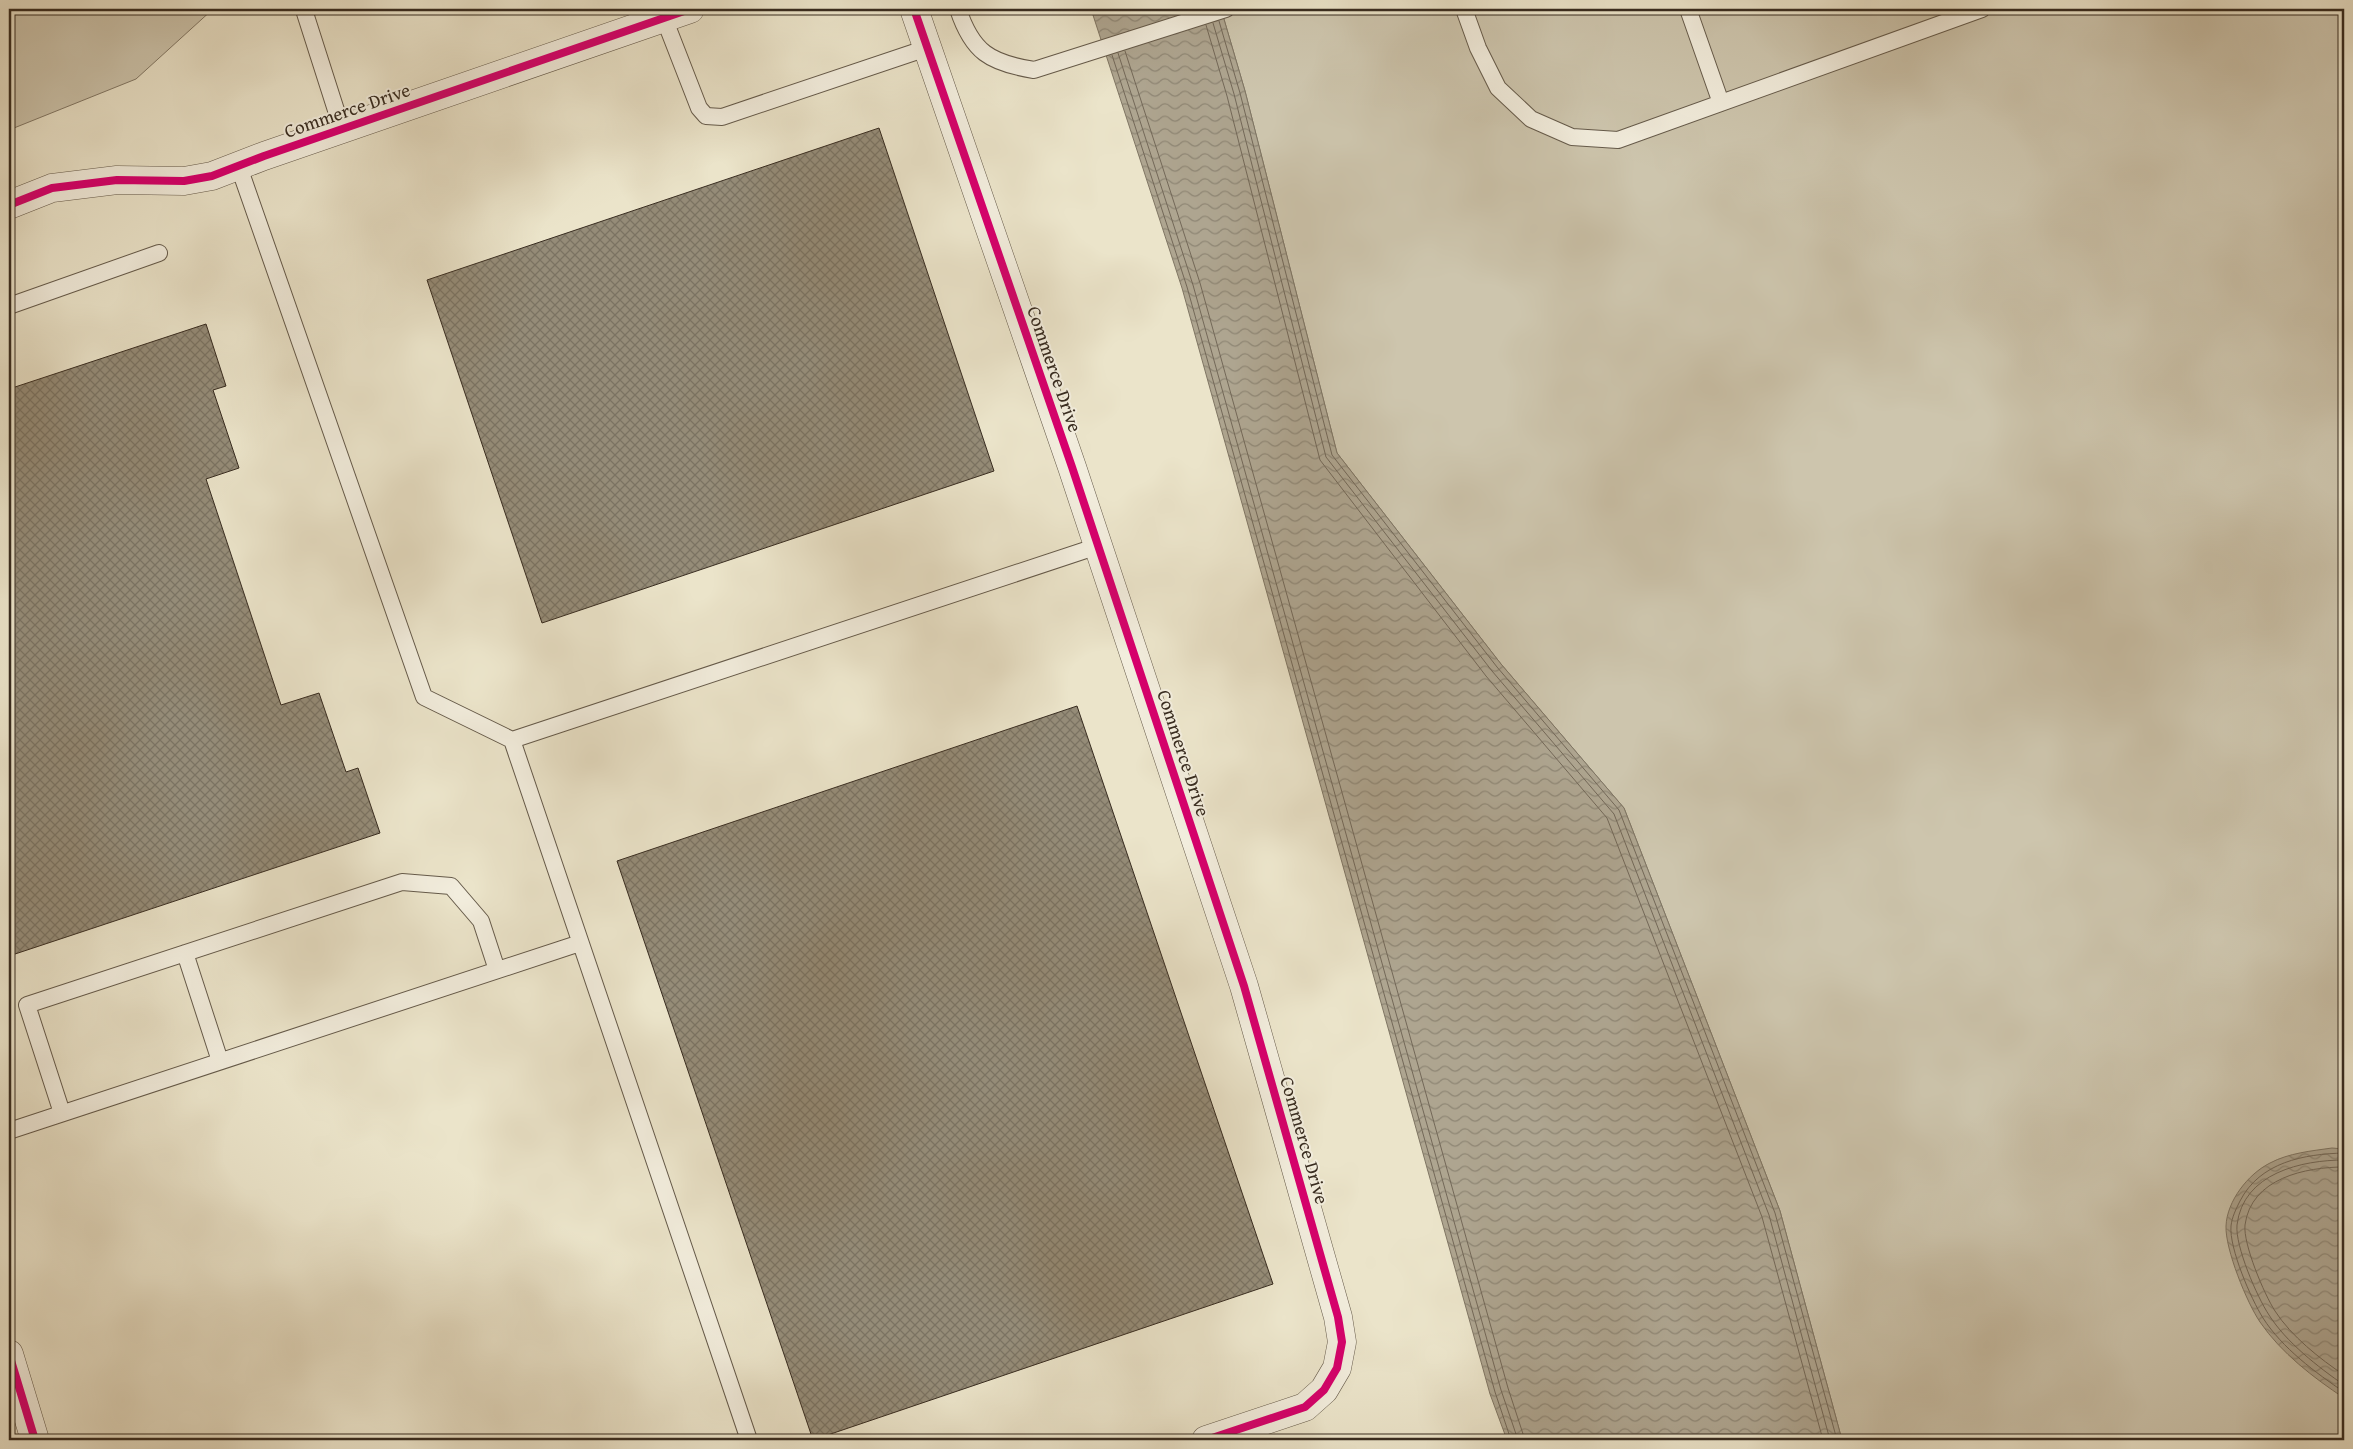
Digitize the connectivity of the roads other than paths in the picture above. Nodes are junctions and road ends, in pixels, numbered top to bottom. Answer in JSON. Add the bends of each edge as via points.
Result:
{"nodes":[{"id":1,"x":310,"y":9,"type":"edge"},
{"id":2,"x":690,"y":9,"type":"edge"},
{"id":3,"x":914,"y":9,"type":"edge"},
{"id":4,"x":958,"y":9,"type":"edge"},
{"id":5,"x":1226,"y":9,"type":"edge"},
{"id":6,"x":1464,"y":9,"type":"edge"},
{"id":7,"x":1688,"y":9,"type":"edge"},
{"id":8,"x":1975,"y":10,"type":"edge"},
{"id":9,"x":664,"y":18,"type":"junction"},
{"id":10,"x":927,"y":48,"type":"junction"},
{"id":11,"x":1721,"y":103,"type":"junction"},
{"id":12,"x":342,"y":129,"type":"junction"},
{"id":13,"x":239,"y":167,"type":"junction"},
{"id":14,"x":9,"y":206,"type":"edge"},
{"id":15,"x":159,"y":253,"type":"dead end"},
{"id":16,"x":9,"y":306,"type":"edge"},
{"id":17,"x":1098,"y":546,"type":"junction"},
{"id":18,"x":512,"y":740,"type":"junction"},
{"id":19,"x":580,"y":943,"type":"junction"},
{"id":20,"x":184,"y":953,"type":"junction"},
{"id":21,"x":497,"y":970,"type":"junction"},
{"id":22,"x":220,"y":1061,"type":"junction"},
{"id":23,"x":62,"y":1113,"type":"junction"},
{"id":24,"x":9,"y":1131,"type":"edge"},
{"id":25,"x":9,"y":1354,"type":"edge"},
{"id":26,"x":35,"y":1440,"type":"edge"},
{"id":27,"x":749,"y":1440,"type":"edge"},
{"id":28,"x":1206,"y":1440,"type":"edge"}],
"edges":[{"from":1,"to":12,"type":"lane","via":[[304,10]]},
{"from":2,"to":9,"type":"street","name":"Commerce Drive"},
{"from":3,"to":10,"type":"street","name":"Commerce Drive"},
{"from":4,"to":5,"type":"lane","via":[[966,33],[984,53],[1008,66],[1034,70]]},
{"from":6,"to":11,"type":"lane","via":[[1478,48],[1498,88],[1531,119],[1572,137],[1618,140]]},
{"from":7,"to":11,"type":"lane"},
{"from":8,"to":11,"type":"lane"},
{"from":9,"to":10,"type":"lane","via":[[699,108],[706,116],[722,117]]},
{"from":9,"to":12,"type":"street","name":"Commerce Drive"},
{"from":10,"to":17,"type":"street","name":"Commerce Drive"},
{"from":12,"to":13,"type":"street","name":"Commerce Drive"},
{"from":13,"to":14,"type":"street","name":"Commerce Drive","via":[[184,181],[118,180],[52,188]]},
{"from":13,"to":18,"type":"lane","via":[[424,697]]},
{"from":15,"to":16,"type":"lane"},
{"from":17,"to":18,"type":"lane"},
{"from":17,"to":28,"type":"street","name":"Commerce Drive","via":[[1244,986],[1338,1317],[1342,1342],[1337,1368],[1324,1390],[1304,1407]]},
{"from":18,"to":19,"type":"lane"},
{"from":19,"to":21,"type":"lane"},
{"from":19,"to":27,"type":"lane"},
{"from":20,"to":21,"type":"lane","via":[[402,882],[451,886],[481,921]]},
{"from":20,"to":22,"type":"lane"},
{"from":20,"to":23,"type":"lane","via":[[27,1004]]},
{"from":21,"to":22,"type":"lane"},
{"from":22,"to":23,"type":"lane"},
{"from":23,"to":24,"type":"lane"},
{"from":25,"to":26,"type":"street"}]}
